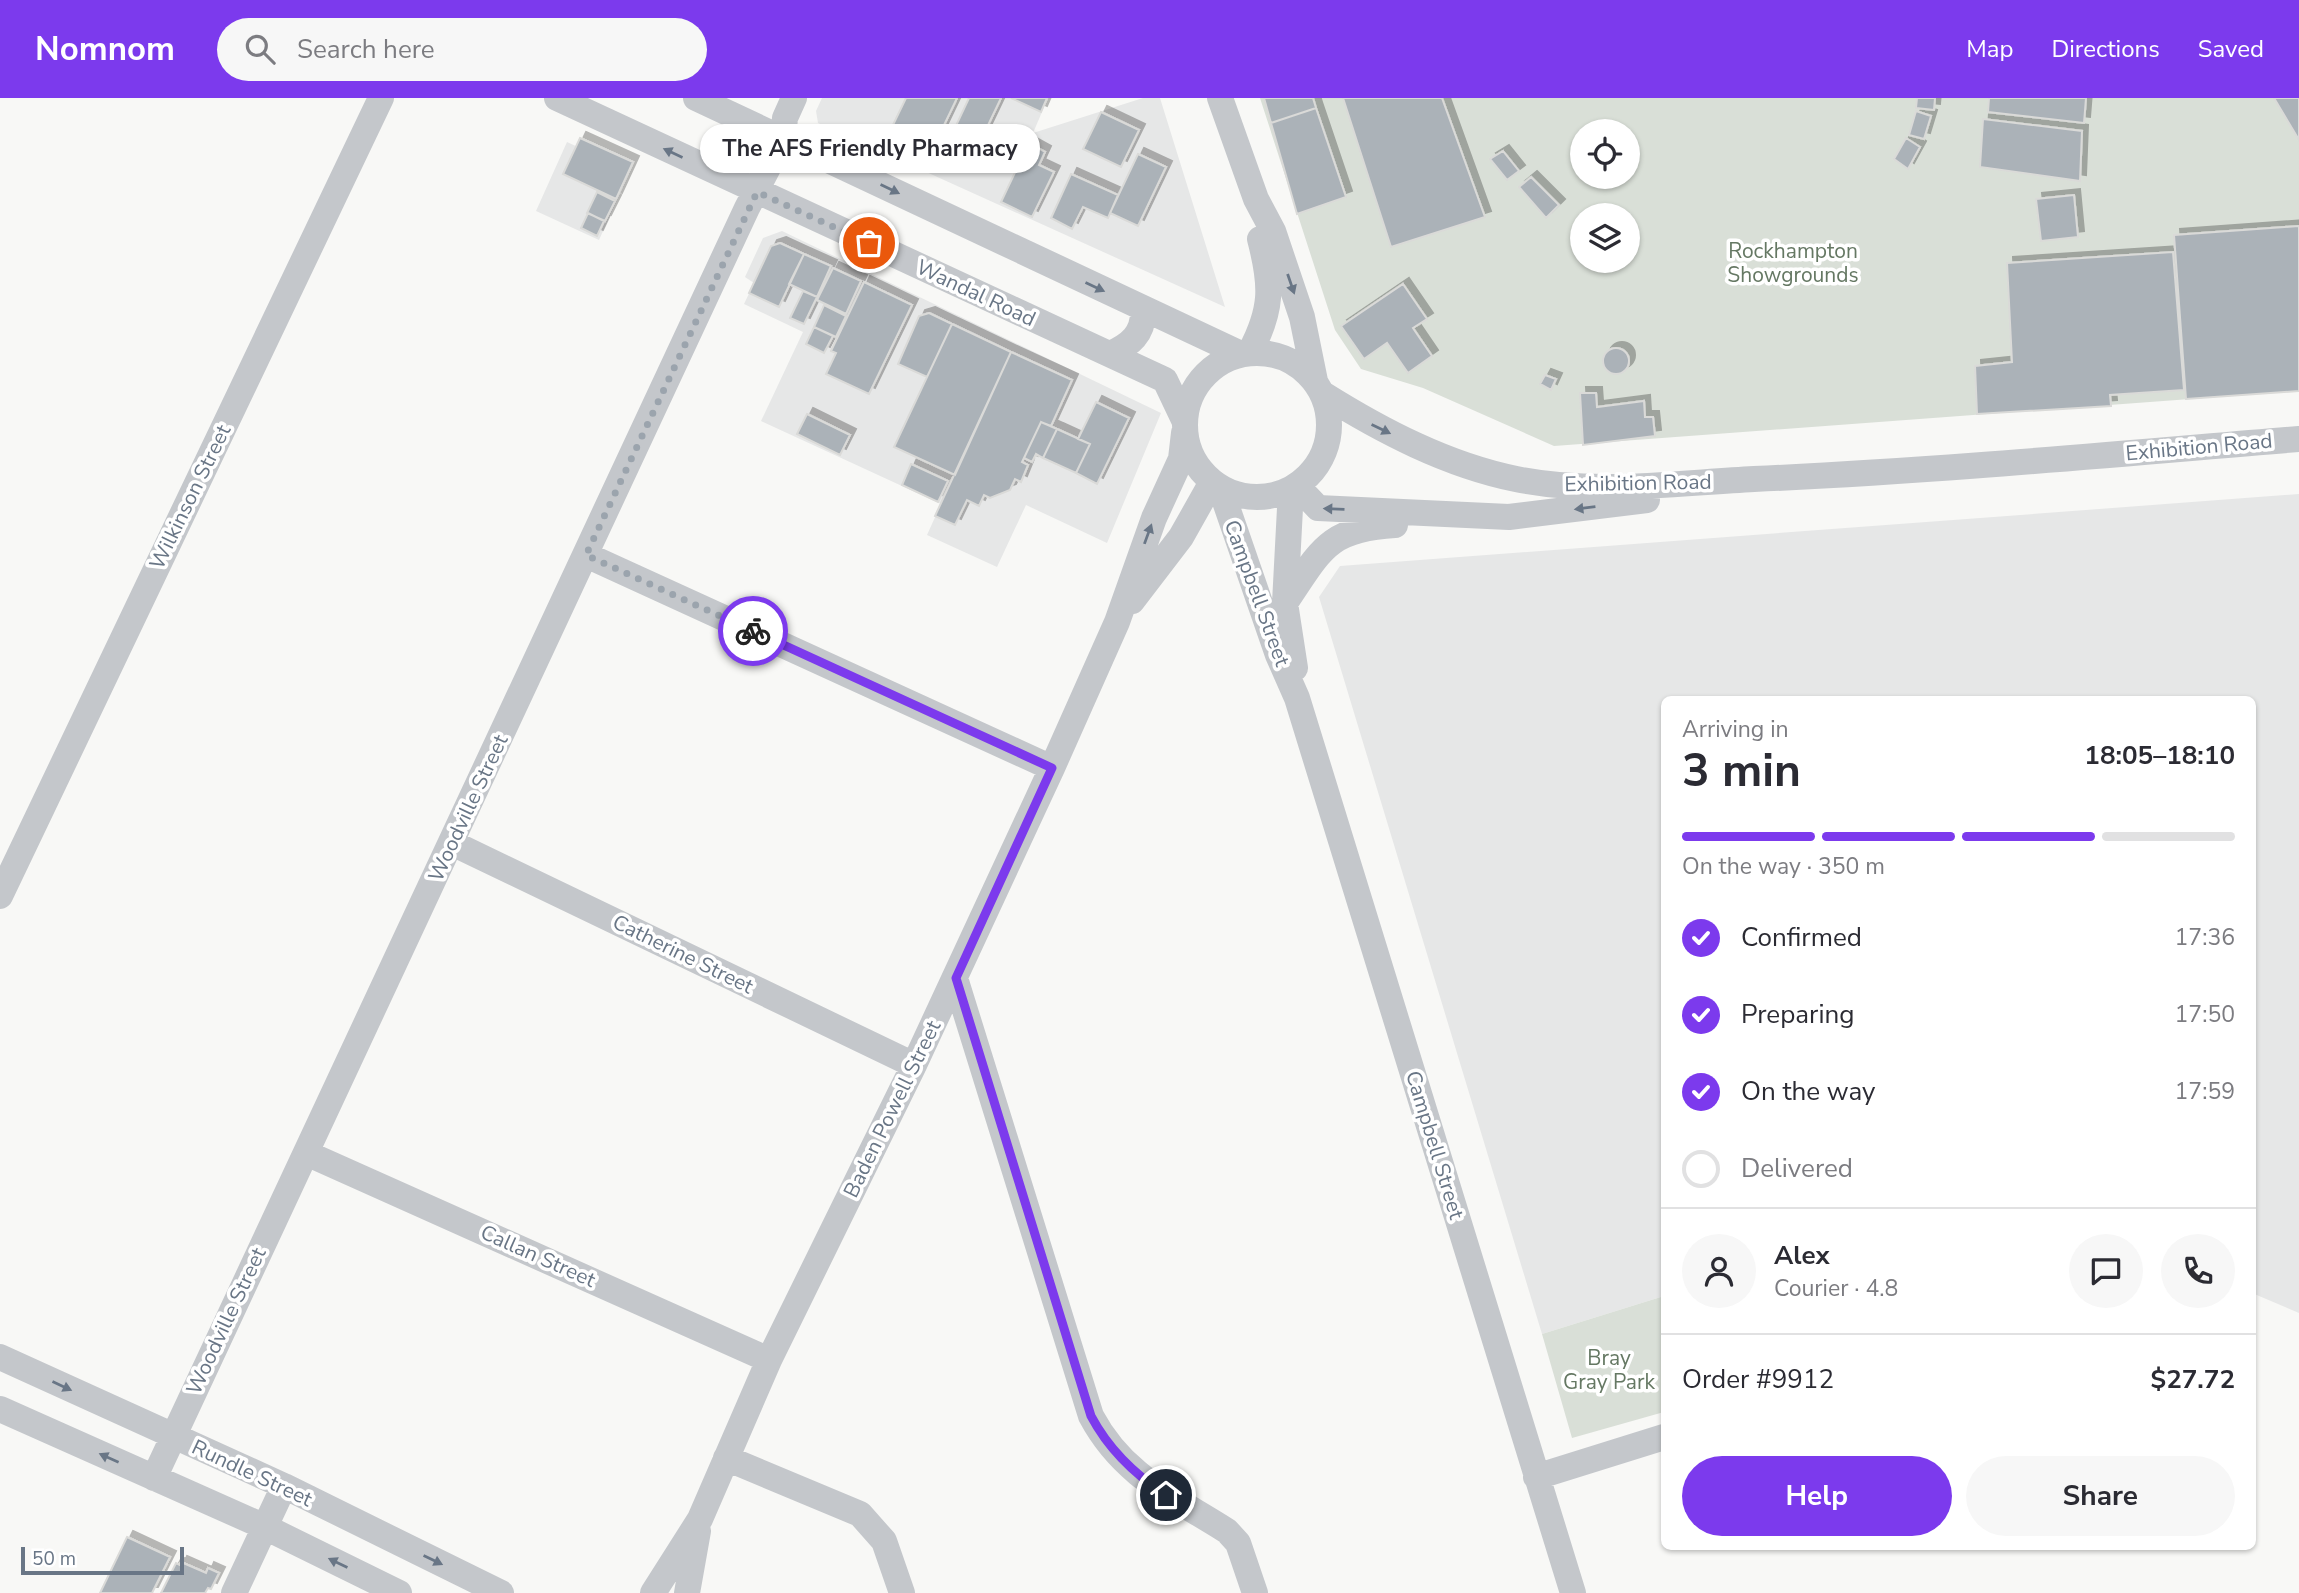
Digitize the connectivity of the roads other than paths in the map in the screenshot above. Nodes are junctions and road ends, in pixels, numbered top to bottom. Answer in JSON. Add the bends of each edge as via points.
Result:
{"nodes":[{"id":1,"x":381,"y":98,"type":"edge"},
{"id":2,"x":556,"y":98,"type":"edge"},
{"id":3,"x":696,"y":98,"type":"edge"},
{"id":4,"x":794,"y":98,"type":"edge"},
{"id":5,"x":1220,"y":98,"type":"edge"},
{"id":6,"x":783,"y":139,"type":"junction"},
{"id":7,"x":757,"y":192,"type":"junction"},
{"id":8,"x":1256,"y":199,"type":"junction"},
{"id":9,"x":1143,"y":310,"type":"junction"},
{"id":10,"x":1246,"y":353,"type":"junction"},
{"id":11,"x":1110,"y":354,"type":"junction"},
{"id":12,"x":1319,"y":388,"type":"junction"},
{"id":13,"x":1184,"y":427,"type":"junction"},
{"id":14,"x":2299,"y":439,"type":"edge"},
{"id":15,"x":1847,"y":475,"type":"junction"},
{"id":16,"x":1216,"y":484,"type":"junction"},
{"id":17,"x":1294,"y":487,"type":"junction"},
{"id":18,"x":1509,"y":517,"type":"junction"},
{"id":19,"x":586,"y":555,"type":"junction"},
{"id":20,"x":1285,"y":603,"type":"junction"},
{"id":21,"x":1116,"y":622,"type":"junction"},
{"id":22,"x":1297,"y":698,"type":"junction"},
{"id":23,"x":1052,"y":768,"type":"junction"},
{"id":24,"x":452,"y":843,"type":"junction"},
{"id":25,"x":0,"y":896,"type":"edge"},
{"id":26,"x":956,"y":978,"type":"junction"},
{"id":27,"x":914,"y":1065,"type":"junction"},
{"id":28,"x":306,"y":1153,"type":"junction"},
{"id":29,"x":0,"y":1357,"type":"edge"},
{"id":30,"x":769,"y":1360,"type":"junction"},
{"id":31,"x":0,"y":1409,"type":"edge"},
{"id":32,"x":172,"y":1436,"type":"junction"},
{"id":33,"x":1661,"y":1438,"type":"edge"},
{"id":34,"x":726,"y":1458,"type":"junction"},
{"id":35,"x":1536,"y":1477,"type":"junction"},
{"id":36,"x":154,"y":1478,"type":"junction"},
{"id":37,"x":284,"y":1486,"type":"junction"},
{"id":38,"x":700,"y":1519,"type":"junction"},
{"id":39,"x":265,"y":1527,"type":"junction"},
{"id":40,"x":234,"y":1593,"type":"edge"},
{"id":41,"x":400,"y":1593,"type":"edge"},
{"id":42,"x":501,"y":1593,"type":"edge"},
{"id":43,"x":653,"y":1593,"type":"edge"},
{"id":44,"x":687,"y":1593,"type":"edge"},
{"id":45,"x":902,"y":1593,"type":"edge"},
{"id":46,"x":1255,"y":1593,"type":"edge"},
{"id":47,"x":1573,"y":1593,"type":"edge"}],
"edges":[{"from":1,"to":25,"type":"street","name":"Wilkinson Street"},
{"from":7,"to":2,"type":"street","name":"Wandal Road","one_way":true},
{"from":3,"to":6,"type":"street"},
{"from":4,"to":6,"type":"street","name":"Woodville Street","via":[[785,118]]},
{"from":5,"to":8,"type":"street"},
{"from":6,"to":7,"type":"street","name":"Woodville Street"},
{"from":6,"to":9,"type":"street","one_way":true},
{"from":7,"to":11,"type":"street","name":"Wandal Road"},
{"from":7,"to":19,"type":"street","name":"Woodville Street"},
{"from":8,"to":10,"type":"street","via":[[1270,290],[1265,323]]},
{"from":8,"to":12,"type":"street","one_way":true,"via":[[1273,230],[1298,304]]},
{"from":9,"to":10,"type":"street"},
{"from":9,"to":11,"type":"street","via":[[1142,328],[1133,341]]},
{"from":10,"to":12,"type":"street","via":[[1287,359]]},
{"from":10,"to":13,"type":"street","via":[[1223,360],[1196,385]]},
{"from":11,"to":13,"type":"street","name":"Wandal Road","via":[[1165,380]]},
{"from":12,"to":15,"type":"street","name":"Exhibition Road","one_way":true,"via":[[1398,437],[1514,479],[1572,488]]},
{"from":12,"to":17,"type":"street","via":[[1329,414],[1326,445],[1312,472]]},
{"from":13,"to":16,"type":"street","via":[[1198,468]]},
{"from":21,"to":13,"type":"street","name":"Baden Powell Street","one_way":true,"via":[[1153,518],[1181,459]]},
{"from":14,"to":15,"type":"street","name":"Exhibition Road"},
{"from":15,"to":18,"type":"street","name":"Exhibition Road","one_way":true},
{"from":16,"to":17,"type":"street","via":[[1243,496],[1268,497]]},
{"from":16,"to":21,"type":"street","name":"Baden Powell Street"},
{"from":16,"to":22,"type":"street","name":"Campbell Street"},
{"from":18,"to":17,"type":"street","name":"Exhibition Road","one_way":true,"via":[[1318,508]]},
{"from":17,"to":20,"type":"street","name":"Campbell Street"},
{"from":18,"to":20,"type":"street","name":"Exhibition Road","via":[[1363,527],[1336,537]]},
{"from":19,"to":23,"type":"street"},
{"from":19,"to":24,"type":"street","name":"Woodville Street"},
{"from":20,"to":22,"type":"street","name":"Campbell Street"},
{"from":21,"to":23,"type":"street","name":"Baden Powell Street"},
{"from":22,"to":35,"type":"street","name":"Campbell Street"},
{"from":23,"to":26,"type":"street","name":"Baden Powell Street"},
{"from":24,"to":27,"type":"street","name":"Catherine Street"},
{"from":24,"to":28,"type":"street","name":"Woodville Street"},
{"from":26,"to":27,"type":"street","name":"Baden Powell Street"},
{"from":26,"to":46,"type":"street","via":[[1091,1416],[1105,1443],[1145,1481],[1227,1531],[1238,1543]]},
{"from":27,"to":30,"type":"street","name":"Baden Powell Street"},
{"from":28,"to":30,"type":"street","name":"Callan Street"},
{"from":28,"to":32,"type":"street","name":"Woodville Street"},
{"from":29,"to":32,"type":"street","name":"Rundle Street","one_way":true},
{"from":30,"to":34,"type":"street","name":"Baden Powell Street"},
{"from":36,"to":31,"type":"street","name":"Rundle Street","one_way":true},
{"from":32,"to":36,"type":"street","name":"Woodville Street"},
{"from":32,"to":37,"type":"street","name":"Rundle Street"},
{"from":33,"to":35,"type":"street"},
{"from":34,"to":38,"type":"street","name":"Baden Powell Street"},
{"from":34,"to":45,"type":"street","via":[[860,1514],[884,1541]]},
{"from":35,"to":47,"type":"street","name":"Campbell Street"},
{"from":36,"to":39,"type":"street","name":"Rundle Street"},
{"from":37,"to":39,"type":"street"},
{"from":37,"to":42,"type":"street","name":"Rundle Street","one_way":true},
{"from":38,"to":43,"type":"street","name":"Baden Powell Street"},
{"from":38,"to":44,"type":"street","name":"Baden Powell Street"},
{"from":39,"to":40,"type":"street"},
{"from":41,"to":39,"type":"street","name":"Rundle Street","one_way":true}]}
